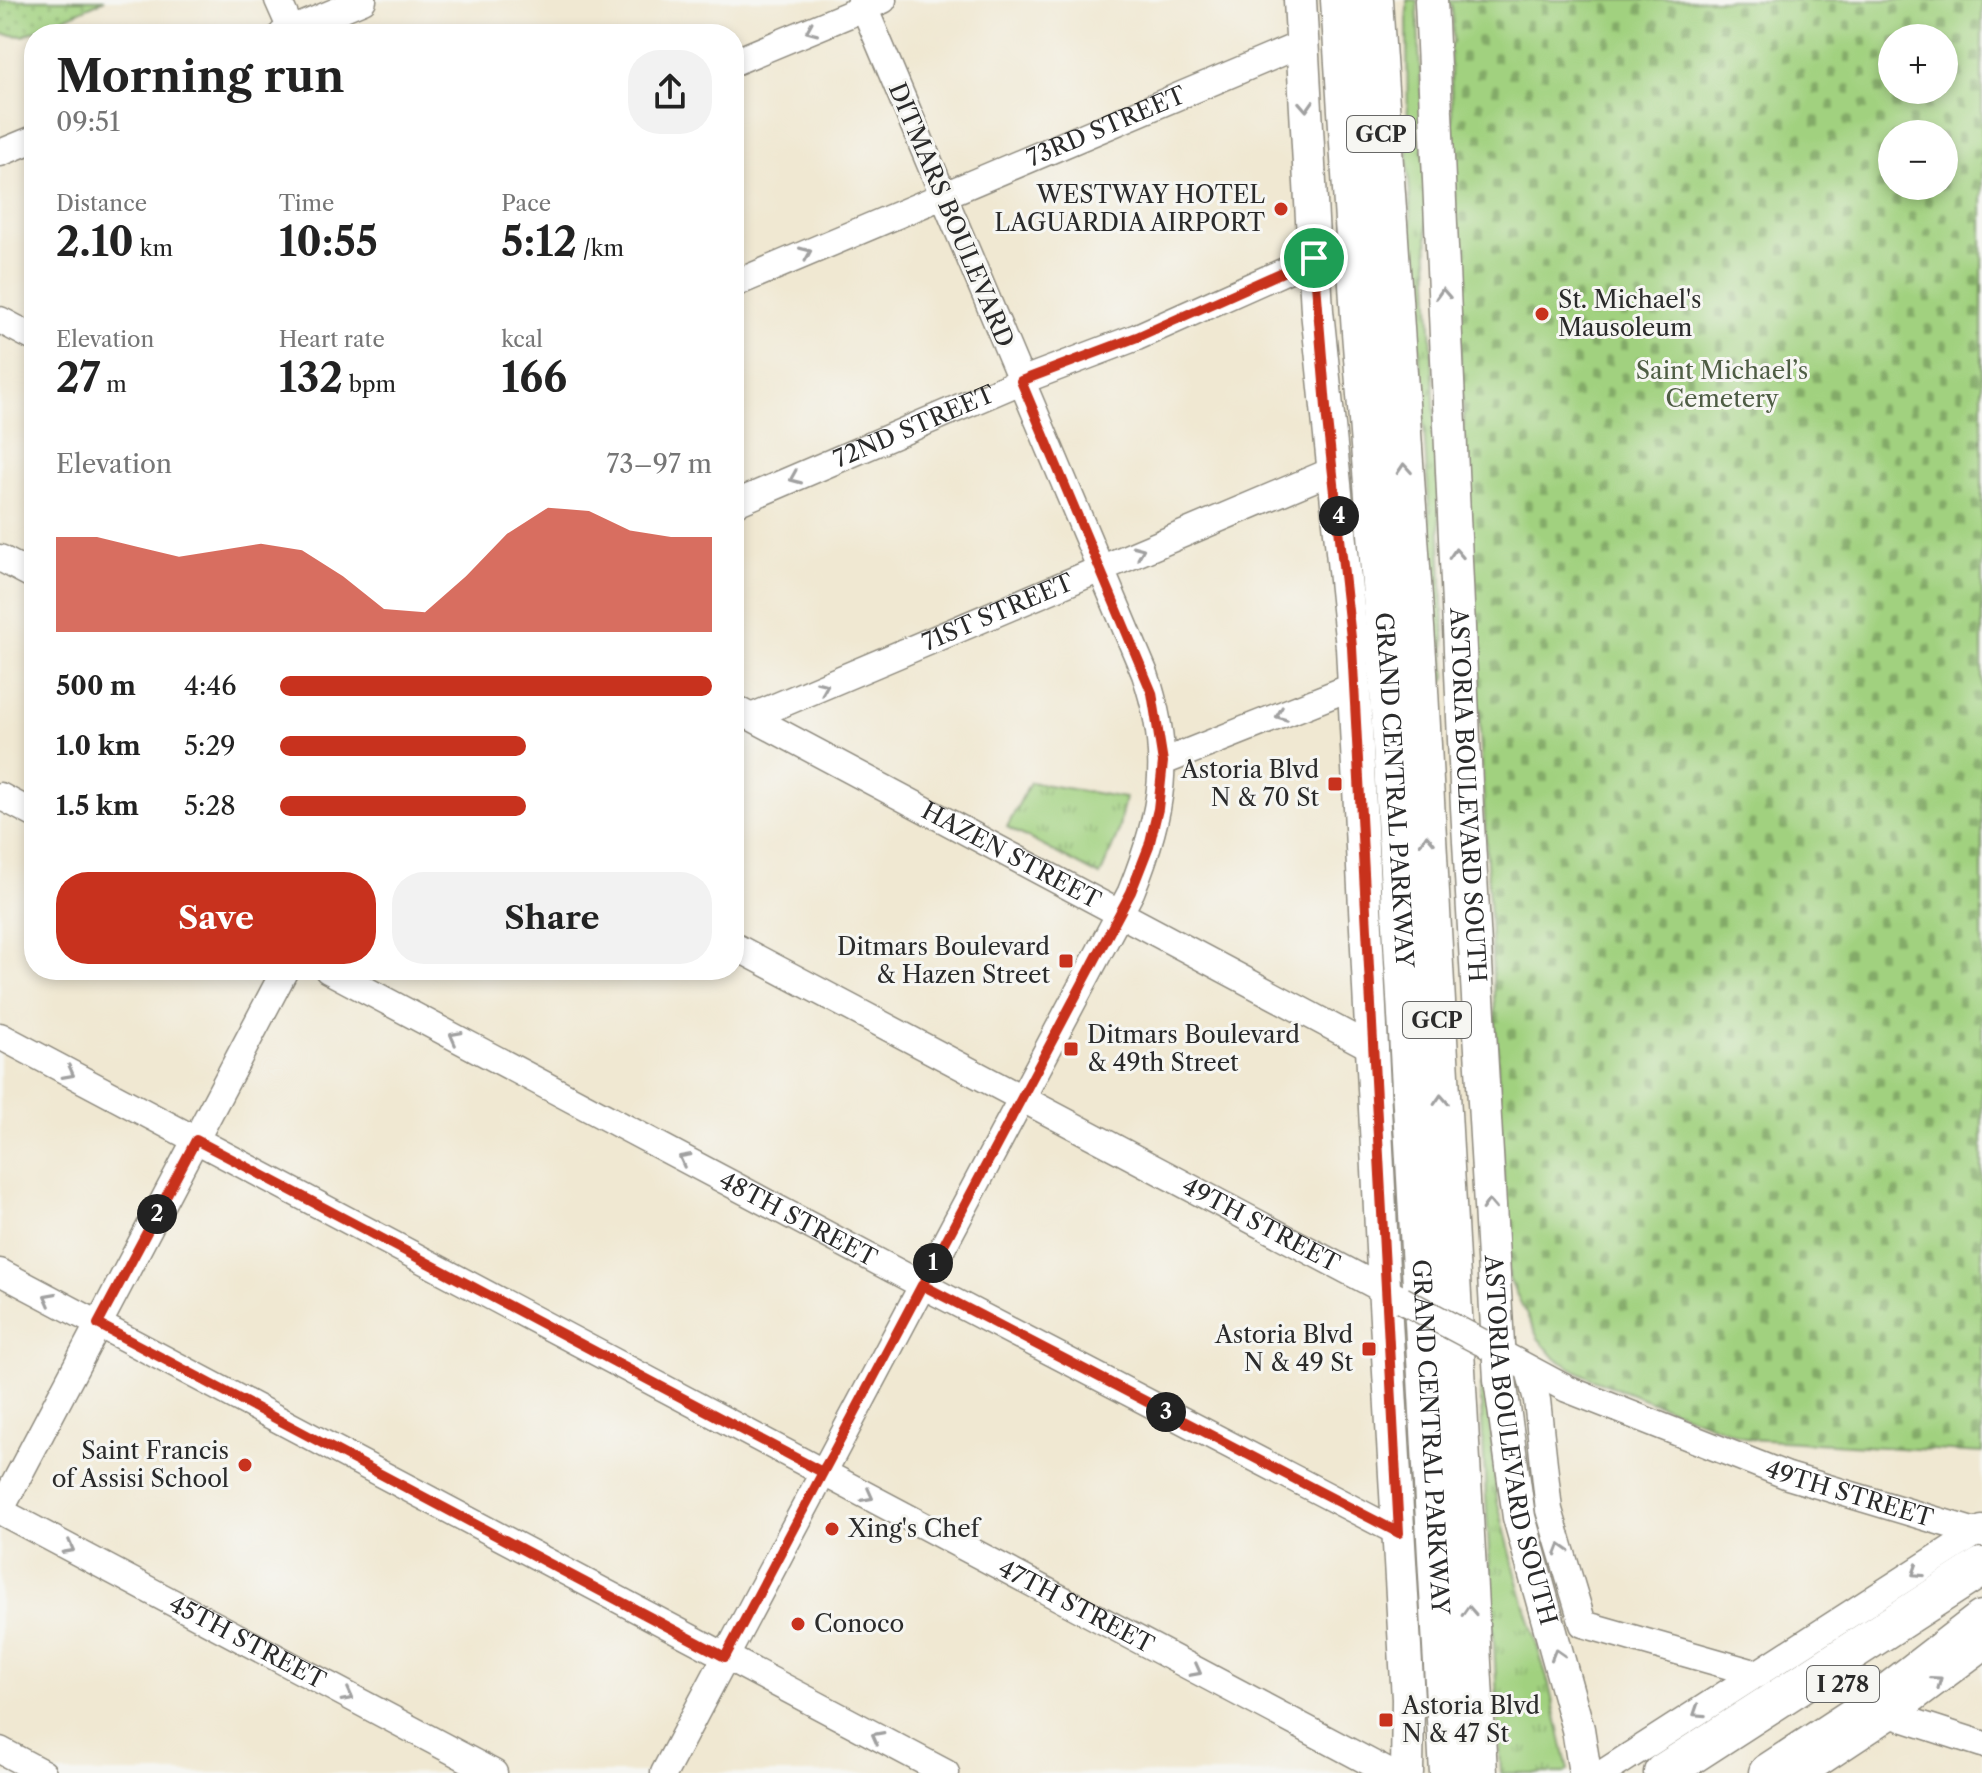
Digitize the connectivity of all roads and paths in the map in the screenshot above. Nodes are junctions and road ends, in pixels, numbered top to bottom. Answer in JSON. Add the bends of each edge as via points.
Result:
{"nodes":[{"id":1,"x":278,"y":0,"type":"edge"},
{"id":2,"x":363,"y":0,"type":"edge"},
{"id":3,"x":1300,"y":0,"type":"edge"},
{"id":4,"x":1321,"y":0,"type":"edge"},
{"id":5,"x":1340,"y":0,"type":"edge"},
{"id":6,"x":1373,"y":0,"type":"edge"},
{"id":7,"x":1398,"y":0,"type":"edge"},
{"id":8,"x":1431,"y":0,"type":"edge"},
{"id":9,"x":869,"y":3,"type":"edge"},
{"id":10,"x":286,"y":24,"type":"edge"},
{"id":11,"x":309,"y":24,"type":"edge"},
{"id":12,"x":1302,"y":44,"type":"junction"},
{"id":13,"x":744,"y":58,"type":"edge"},
{"id":14,"x":24,"y":143,"type":"edge"},
{"id":15,"x":0,"y":153,"type":"edge"},
{"id":16,"x":943,"y":195,"type":"junction"},
{"id":17,"x":1352,"y":209,"type":"junction"},
{"id":18,"x":1314,"y":258,"type":"junction"},
{"id":19,"x":1389,"y":268,"type":"junction"},
{"id":20,"x":744,"y":280,"type":"edge"},
{"id":21,"x":0,"y":320,"type":"edge"},
{"id":22,"x":24,"y":333,"type":"edge"},
{"id":23,"x":1021,"y":381,"type":"junction"},
{"id":24,"x":1334,"y":470,"type":"junction"},
{"id":25,"x":744,"y":500,"type":"edge"},
{"id":26,"x":0,"y":558,"type":"edge"},
{"id":27,"x":1100,"y":568,"type":"junction"},
{"id":28,"x":24,"y":571,"type":"edge"},
{"id":29,"x":1354,"y":686,"type":"junction"},
{"id":30,"x":744,"y":712,"type":"edge"},
{"id":31,"x":744,"y":714,"type":"edge"},
{"id":32,"x":1163,"y":762,"type":"junction"},
{"id":33,"x":0,"y":796,"type":"edge"},
{"id":34,"x":24,"y":809,"type":"edge"},
{"id":35,"x":1119,"y":912,"type":"junction"},
{"id":36,"x":744,"y":951,"type":"edge"},
{"id":37,"x":280,"y":980,"type":"edge"},
{"id":38,"x":347,"y":980,"type":"edge"},
{"id":39,"x":0,"y":1036,"type":"edge"},
{"id":40,"x":1372,"y":1048,"type":"junction"},
{"id":41,"x":1021,"y":1098,"type":"junction"},
{"id":42,"x":196,"y":1140,"type":"junction"},
{"id":43,"x":0,"y":1272,"type":"edge"},
{"id":44,"x":922,"y":1285,"type":"junction"},
{"id":45,"x":1394,"y":1296,"type":"junction"},
{"id":46,"x":98,"y":1324,"type":"junction"},
{"id":47,"x":1490,"y":1347,"type":"junction"},
{"id":48,"x":1529,"y":1370,"type":"junction"},
{"id":49,"x":822,"y":1472,"type":"junction"},
{"id":50,"x":0,"y":1511,"type":"edge"},
{"id":51,"x":1399,"y":1533,"type":"junction"},
{"id":52,"x":1981,"y":1541,"type":"edge"},
{"id":53,"x":1982,"y":1594,"type":"edge"},
{"id":54,"x":1982,"y":1620,"type":"edge"},
{"id":55,"x":1982,"y":1648,"type":"edge"},
{"id":56,"x":725,"y":1657,"type":"junction"},
{"id":57,"x":1758,"y":1674,"type":"junction"},
{"id":58,"x":1892,"y":1715,"type":"junction"},
{"id":59,"x":1982,"y":1744,"type":"edge"},
{"id":60,"x":0,"y":1750,"type":"edge"},
{"id":61,"x":1707,"y":1757,"type":"edge"},
{"id":62,"x":43,"y":1773,"type":"edge"},
{"id":63,"x":494,"y":1773,"type":"edge"},
{"id":64,"x":664,"y":1773,"type":"edge"},
{"id":65,"x":946,"y":1773,"type":"edge"},
{"id":66,"x":1390,"y":1773,"type":"edge"},
{"id":67,"x":1407,"y":1773,"type":"edge"},
{"id":68,"x":1449,"y":1773,"type":"edge"},
{"id":69,"x":1478,"y":1773,"type":"edge"},
{"id":70,"x":1585,"y":1773,"type":"edge"},
{"id":71,"x":1603,"y":1773,"type":"edge"},
{"id":72,"x":1648,"y":1773,"type":"edge"},
{"id":73,"x":1663,"y":1773,"type":"edge"},
{"id":74,"x":1768,"y":1773,"type":"edge"},
{"id":75,"x":1804,"y":1773,"type":"edge"}],
"edges":[{"from":1,"to":10,"type":"street"},
{"from":2,"to":11,"type":"street"},
{"from":3,"to":12,"type":"main road"},
{"from":4,"to":17,"type":"highway"},
{"from":5,"to":17,"type":"highway","name":"GRAND CENTRAL PARKWAY","number":"GCP"},
{"from":6,"to":19,"type":"highway","name":"GRAND CENTRAL PARKWAY","number":"GCP"},
{"from":7,"to":19,"type":"highway"},
{"from":47,"to":8,"type":"main road","name":"ASTORIA BOULEVARD SOUTH","one_way":true},
{"from":9,"to":13,"type":"street","one_way":true},
{"from":9,"to":16,"type":"street","name":"DITMARS BOULEVARD"},
{"from":12,"to":16,"type":"street","name":"73RD STREET"},
{"from":12,"to":18,"type":"main road","one_way":true},
{"from":14,"to":15,"type":"street"},
{"from":20,"to":16,"type":"street","name":"73RD STREET","one_way":true},
{"from":16,"to":23,"type":"street","name":"DITMARS BOULEVARD"},
{"from":17,"to":68,"type":"highway","name":"GRAND CENTRAL PARKWAY","number":"GCP","via":[[1389,688]]},
{"from":18,"to":23,"type":"street","name":"72ND STREET","via":[[1137,337]]},
{"from":18,"to":24,"type":"main road"},
{"from":69,"to":19,"type":"highway","name":"GRAND CENTRAL PARKWAY","number":"GCP","one_way":true,"via":[[1418,672]]},
{"from":21,"to":22,"type":"street"},
{"from":23,"to":25,"type":"street","name":"72ND STREET","one_way":true},
{"from":23,"to":27,"type":"street","name":"DITMARS BOULEVARD"},
{"from":27,"to":24,"type":"street","name":"71ST STREET","one_way":true},
{"from":24,"to":29,"type":"main road"},
{"from":26,"to":28,"type":"street"},
{"from":30,"to":27,"type":"street","name":"71ST STREET","one_way":true},
{"from":27,"to":32,"type":"street","name":"DITMARS BOULEVARD","via":[[1152,693]]},
{"from":29,"to":32,"type":"street","one_way":true},
{"from":29,"to":40,"type":"main road"},
{"from":31,"to":35,"type":"street","name":"HAZEN STREET"},
{"from":32,"to":35,"type":"street","name":"DITMARS BOULEVARD","via":[[1149,846]]},
{"from":33,"to":34,"type":"street"},
{"from":35,"to":40,"type":"street","name":"HAZEN STREET"},
{"from":35,"to":41,"type":"street","name":"DITMARS BOULEVARD"},
{"from":36,"to":41,"type":"street","name":"49TH STREET"},
{"from":37,"to":42,"type":"street"},
{"from":44,"to":38,"type":"street","name":"48TH STREET","one_way":true},
{"from":39,"to":42,"type":"street","name":"47TH STREET","one_way":true},
{"from":40,"to":45,"type":"main road"},
{"from":41,"to":44,"type":"street","name":"DITMARS BOULEVARD"},
{"from":41,"to":45,"type":"street","name":"49TH STREET"},
{"from":42,"to":46,"type":"street"},
{"from":42,"to":49,"type":"street","name":"47TH STREET"},
{"from":46,"to":43,"type":"street","one_way":true},
{"from":44,"to":49,"type":"street","name":"DITMARS BOULEVARD"},
{"from":44,"to":51,"type":"street","name":"48TH STREET"},
{"from":45,"to":47,"type":"street","name":"49TH STREET","bridge":true},
{"from":45,"to":51,"type":"main road"},
{"from":46,"to":50,"type":"street"},
{"from":46,"to":56,"type":"street"},
{"from":47,"to":48,"type":"street","name":"49TH STREET"},
{"from":70,"to":47,"type":"main road","name":"ASTORIA BOULEVARD SOUTH","one_way":true,"via":[[1578,1729],[1519,1517]]},
{"from":48,"to":52,"type":"street","name":"49TH STREET","via":[[1788,1476]]},
{"from":57,"to":48,"type":"street","name":"ASTORIA BOULEVARD SOUTH","one_way":true,"via":[[1583,1624],[1549,1510]]},
{"from":49,"to":56,"type":"street","name":"DITMARS BOULEVARD"},
{"from":49,"to":66,"type":"street","name":"47TH STREET","one_way":true},
{"from":50,"to":63,"type":"street","name":"45TH STREET","one_way":true},
{"from":51,"to":67,"type":"main road"},
{"from":52,"to":57,"type":"street","one_way":true},
{"from":52,"to":61,"type":"highway","number":"I 278"},
{"from":53,"to":61,"type":"highway","number":"I 278"},
{"from":54,"to":74,"type":"highway","via":[[1872,1705]]},
{"from":58,"to":55,"type":"street","one_way":true},
{"from":56,"to":64,"type":"street","name":"DITMARS BOULEVARD"},
{"from":65,"to":56,"type":"street","one_way":true},
{"from":57,"to":71,"type":"street","one_way":true},
{"from":58,"to":59,"type":"street"},
{"from":58,"to":75,"type":"street"},
{"from":60,"to":62,"type":"street"},
{"from":61,"to":72,"type":"highway"},
{"from":61,"to":73,"type":"highway","number":"I 278"}]}
